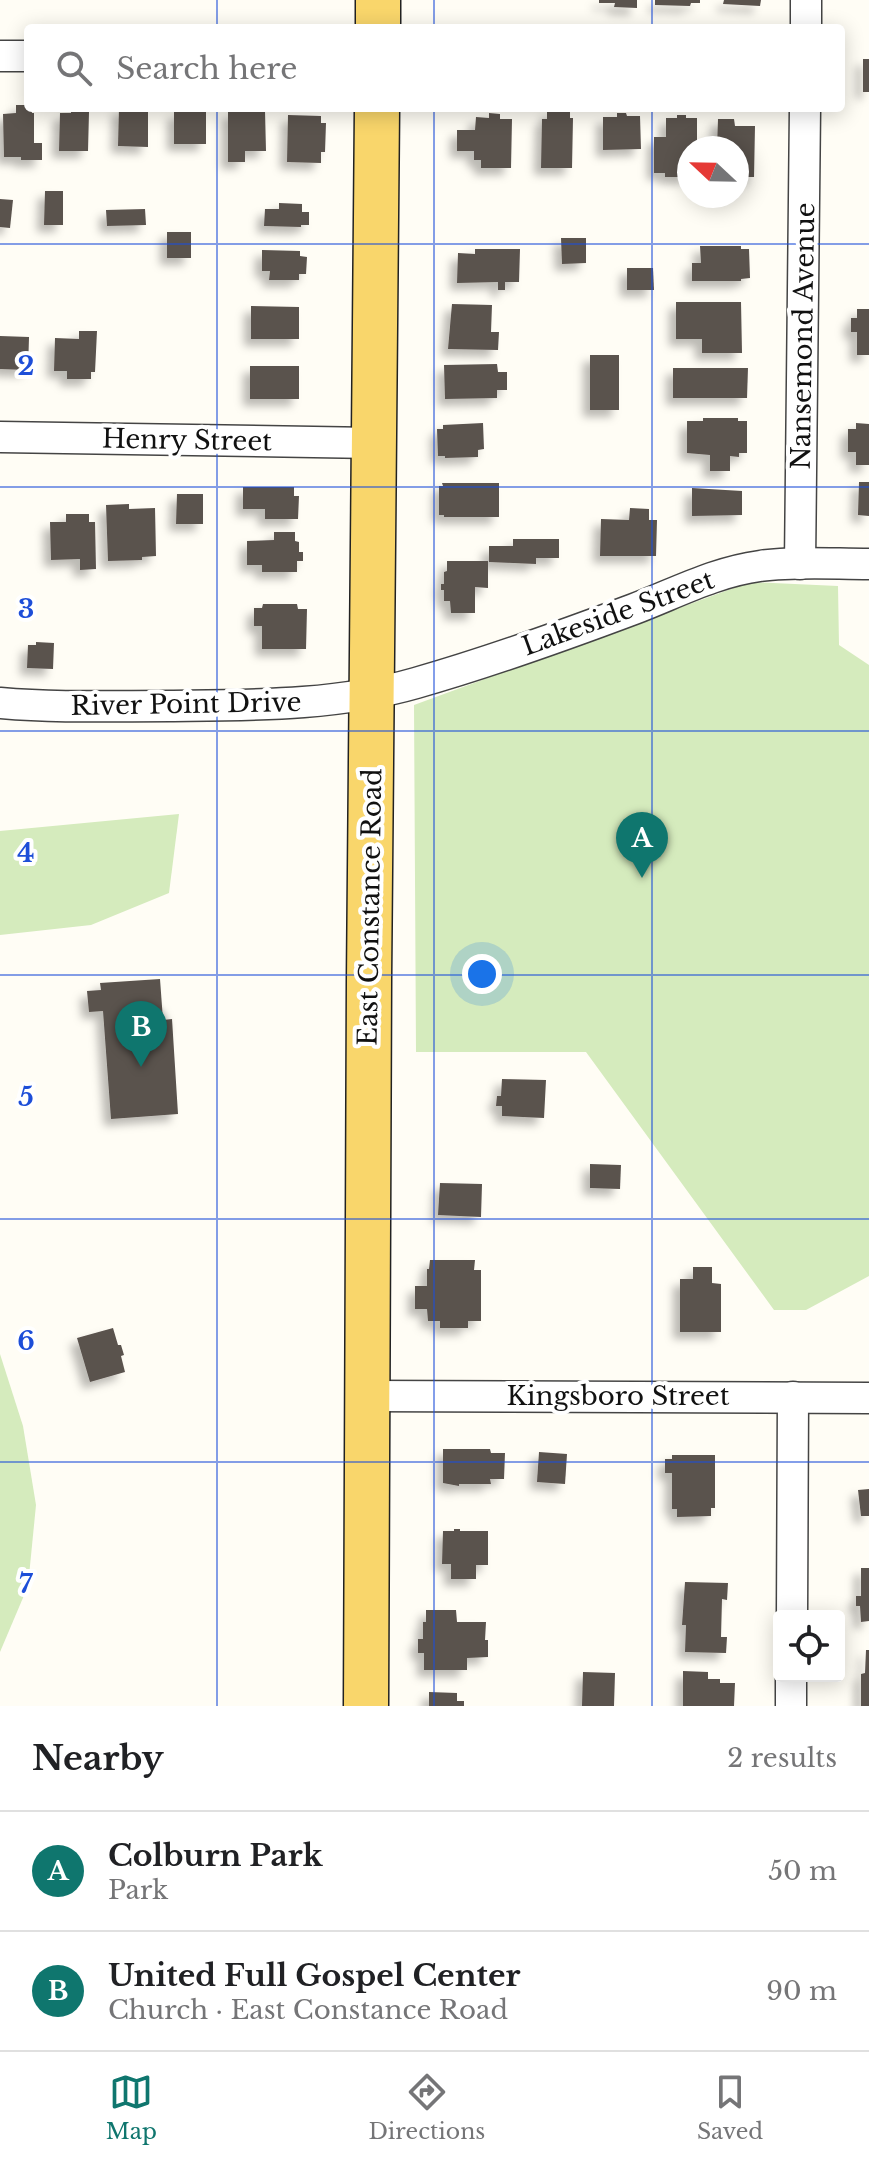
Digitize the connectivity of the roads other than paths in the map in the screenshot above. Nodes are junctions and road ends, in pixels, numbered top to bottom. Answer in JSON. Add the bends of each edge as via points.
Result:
{"nodes":[{"id":1,"x":378,"y":0,"type":"edge"},
{"id":2,"x":806,"y":0,"type":"edge"},
{"id":3,"x":378,"y":24,"type":"edge"},
{"id":4,"x":806,"y":24,"type":"edge"},
{"id":5,"x":0,"y":56,"type":"edge"},
{"id":6,"x":24,"y":56,"type":"edge"},
{"id":7,"x":377,"y":112,"type":"edge"},
{"id":8,"x":805,"y":112,"type":"edge"},
{"id":9,"x":0,"y":437,"type":"edge"},
{"id":10,"x":373,"y":443,"type":"junction"},
{"id":11,"x":800,"y":564,"type":"junction"},
{"id":12,"x":869,"y":564,"type":"edge"},
{"id":13,"x":372,"y":693,"type":"junction"},
{"id":14,"x":0,"y":703,"type":"edge"},
{"id":15,"x":367,"y":1396,"type":"junction"},
{"id":16,"x":793,"y":1397,"type":"junction"},
{"id":17,"x":869,"y":1398,"type":"edge"},
{"id":18,"x":792,"y":1610,"type":"edge"},
{"id":19,"x":791,"y":1682,"type":"edge"},
{"id":20,"x":366,"y":1706,"type":"edge"},
{"id":21,"x":791,"y":1706,"type":"edge"}],
"edges":[{"from":1,"to":3,"type":"main road"},
{"from":2,"to":4,"type":"street"},
{"from":5,"to":6,"type":"street"},
{"from":7,"to":10,"type":"main road","name":"East Constance Road"},
{"from":8,"to":11,"type":"street","name":"Nansemond Avenue"},
{"from":9,"to":10,"type":"street","name":"Henry Street"},
{"from":10,"to":13,"type":"main road","name":"East Constance Road"},
{"from":11,"to":12,"type":"street","name":"Lakeside Street"},
{"from":11,"to":13,"type":"street","name":"Lakeside Street","via":[[710,577],[562,636]]},
{"from":13,"to":14,"type":"street","name":"River Point Drive","via":[[262,705]]},
{"from":13,"to":15,"type":"main road","name":"East Constance Road"},
{"from":15,"to":16,"type":"street","name":"Kingsboro Street"},
{"from":15,"to":20,"type":"main road","name":"East Constance Road"},
{"from":16,"to":17,"type":"street","name":"Kingsboro Street"},
{"from":16,"to":18,"type":"street"},
{"from":19,"to":21,"type":"street"}]}
